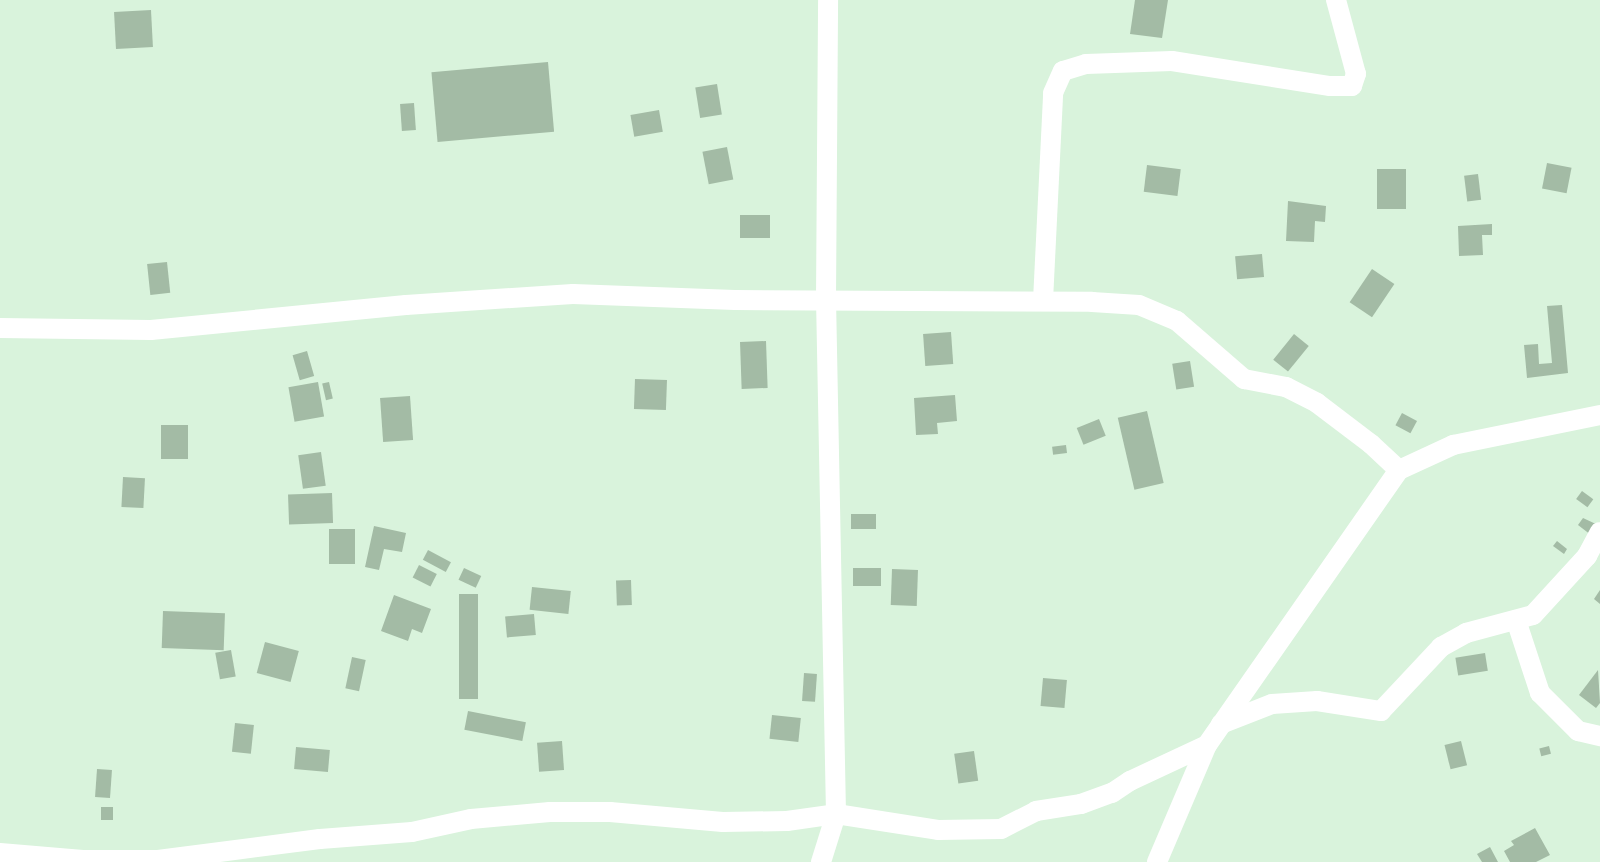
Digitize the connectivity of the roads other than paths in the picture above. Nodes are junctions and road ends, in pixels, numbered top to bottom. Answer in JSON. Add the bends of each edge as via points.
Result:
{"nodes":[{"id":1,"x":828,"y":0,"type":"edge"},
{"id":2,"x":1336,"y":0,"type":"edge"},
{"id":3,"x":826,"y":300,"type":"junction"},
{"id":4,"x":1043,"y":301,"type":"junction"},
{"id":5,"x":0,"y":328,"type":"edge"},
{"id":6,"x":1600,"y":415,"type":"edge"},
{"id":7,"x":1399,"y":470,"type":"junction"},
{"id":8,"x":1600,"y":532,"type":"edge"},
{"id":9,"x":1516,"y":620,"type":"junction"},
{"id":10,"x":1221,"y":724,"type":"junction"},
{"id":11,"x":1600,"y":736,"type":"edge"},
{"id":12,"x":1207,"y":745,"type":"junction"},
{"id":13,"x":836,"y":814,"type":"junction"},
{"id":14,"x":0,"y":853,"type":"edge"},
{"id":15,"x":821,"y":862,"type":"edge"},
{"id":16,"x":1157,"y":862,"type":"edge"}],
"edges":[{"from":1,"to":3,"type":"street"},
{"from":2,"to":4,"type":"street","via":[[1356,74],[1352,86],[1312,84],[1172,61],[1086,64],[1063,71],[1052,93]]},
{"from":3,"to":4,"type":"street"},
{"from":3,"to":5,"type":"street","via":[[573,294],[406,305],[151,330]]},
{"from":3,"to":13,"type":"street"},
{"from":4,"to":7,"type":"street","via":[[1139,305],[1177,321],[1244,378],[1286,387],[1318,403]]},
{"from":6,"to":7,"type":"street","via":[[1453,445]]},
{"from":7,"to":10,"type":"street"},
{"from":8,"to":9,"type":"street","via":[[1586,556],[1532,615]]},
{"from":9,"to":10,"type":"street","via":[[1466,633],[1441,647],[1381,711],[1318,701],[1272,704]]},
{"from":9,"to":11,"type":"street","via":[[1540,693],[1578,730]]},
{"from":10,"to":12,"type":"street"},
{"from":12,"to":13,"type":"street","via":[[1130,780],[1112,793],[1081,804],[1036,811],[1001,829],[938,830]]},
{"from":12,"to":16,"type":"street"},
{"from":13,"to":14,"type":"street","via":[[787,821],[723,822],[610,812],[550,812],[471,819],[412,832],[320,839],[158,860],[83,860]]},
{"from":13,"to":15,"type":"street"}]}
